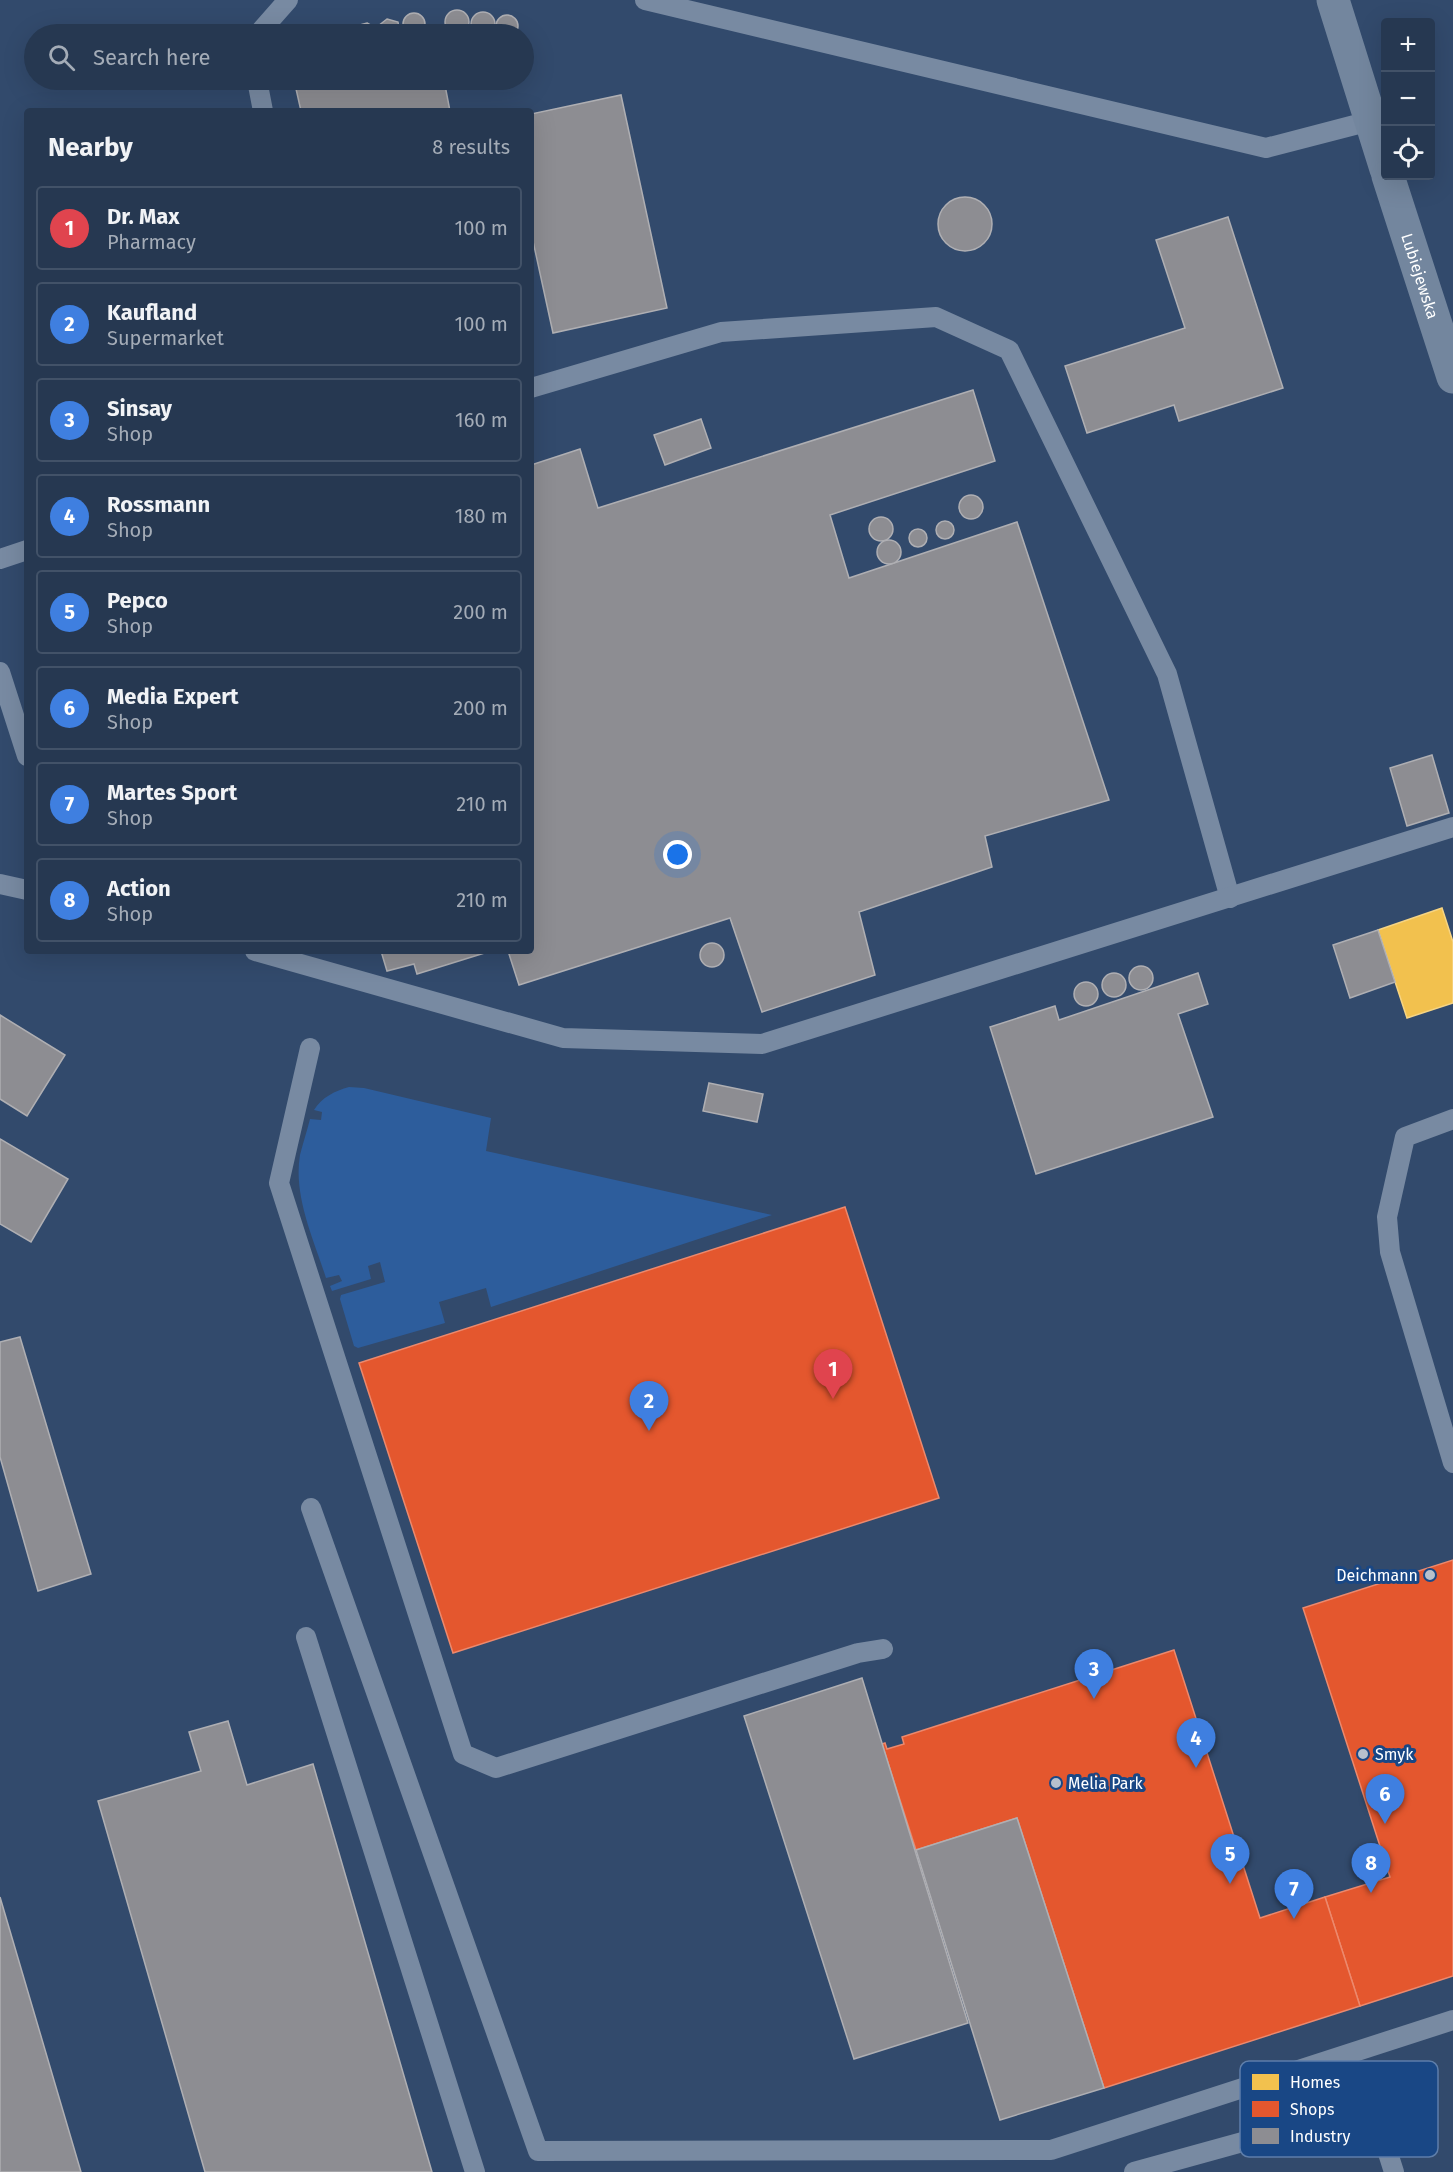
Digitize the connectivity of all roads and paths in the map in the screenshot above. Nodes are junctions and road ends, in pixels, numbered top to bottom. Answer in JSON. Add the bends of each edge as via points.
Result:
{"nodes":[{"id":1,"x":288,"y":0,"type":"edge"},
{"id":2,"x":645,"y":0,"type":"edge"},
{"id":3,"x":1333,"y":0,"type":"edge"},
{"id":4,"x":267,"y":24,"type":"edge"},
{"id":5,"x":259,"y":90,"type":"edge"},
{"id":6,"x":262,"y":108,"type":"edge"},
{"id":7,"x":1370,"y":121,"type":"junction"},
{"id":8,"x":1381,"y":154,"type":"edge"},
{"id":9,"x":1389,"y":180,"type":"edge"},
{"id":10,"x":1453,"y":377,"type":"edge"},
{"id":11,"x":534,"y":387,"type":"edge"},
{"id":12,"x":24,"y":551,"type":"edge"},
{"id":13,"x":0,"y":559,"type":"edge"},
{"id":14,"x":0,"y":672,"type":"edge"},
{"id":15,"x":24,"y":747,"type":"edge"},
{"id":16,"x":1453,"y":827,"type":"edge"},
{"id":17,"x":0,"y":884,"type":"edge"},
{"id":18,"x":24,"y":889,"type":"edge"},
{"id":19,"x":1230,"y":898,"type":"junction"},
{"id":20,"x":266,"y":954,"type":"edge"},
{"id":21,"x":310,"y":1048,"type":"dead end"},
{"id":22,"x":1453,"y":1119,"type":"edge"},
{"id":23,"x":1453,"y":1463,"type":"edge"},
{"id":24,"x":311,"y":1508,"type":"dead end"},
{"id":25,"x":306,"y":1637,"type":"dead end"},
{"id":26,"x":883,"y":1649,"type":"dead end"},
{"id":27,"x":1453,"y":2020,"type":"edge"},
{"id":28,"x":1326,"y":2061,"type":"edge"},
{"id":29,"x":1240,"y":2089,"type":"edge"},
{"id":30,"x":1240,"y":2143,"type":"edge"},
{"id":31,"x":1389,"y":2157,"type":"edge"},
{"id":32,"x":475,"y":2172,"type":"edge"},
{"id":33,"x":1134,"y":2172,"type":"edge"},
{"id":34,"x":1394,"y":2172,"type":"edge"}],
"edges":[{"from":1,"to":4,"type":"lane"},
{"from":2,"to":7,"type":"lane","via":[[1266,148]]},
{"from":3,"to":7,"type":"main road"},
{"from":5,"to":6,"type":"lane"},
{"from":7,"to":8,"type":"main road"},
{"from":9,"to":10,"type":"main road","name":"Lubiejewska"},
{"from":11,"to":19,"type":"lane","via":[[721,332],[936,317],[1009,350],[1167,674]]},
{"from":12,"to":13,"type":"lane"},
{"from":14,"to":15,"type":"lane"},
{"from":16,"to":19,"type":"lane"},
{"from":17,"to":18,"type":"lane"},
{"from":19,"to":20,"type":"lane","via":[[762,1044],[563,1038]]},
{"from":21,"to":26,"type":"lane","via":[[279,1183],[463,1754],[496,1768],[858,1653]]},
{"from":22,"to":23,"type":"lane","via":[[1405,1137],[1388,1217],[1390,1252]]},
{"from":24,"to":29,"type":"lane","via":[[538,2151],[1051,2150]]},
{"from":25,"to":32,"type":"lane"},
{"from":27,"to":28,"type":"lane"},
{"from":30,"to":33,"type":"lane"},
{"from":31,"to":34,"type":"lane"}]}
